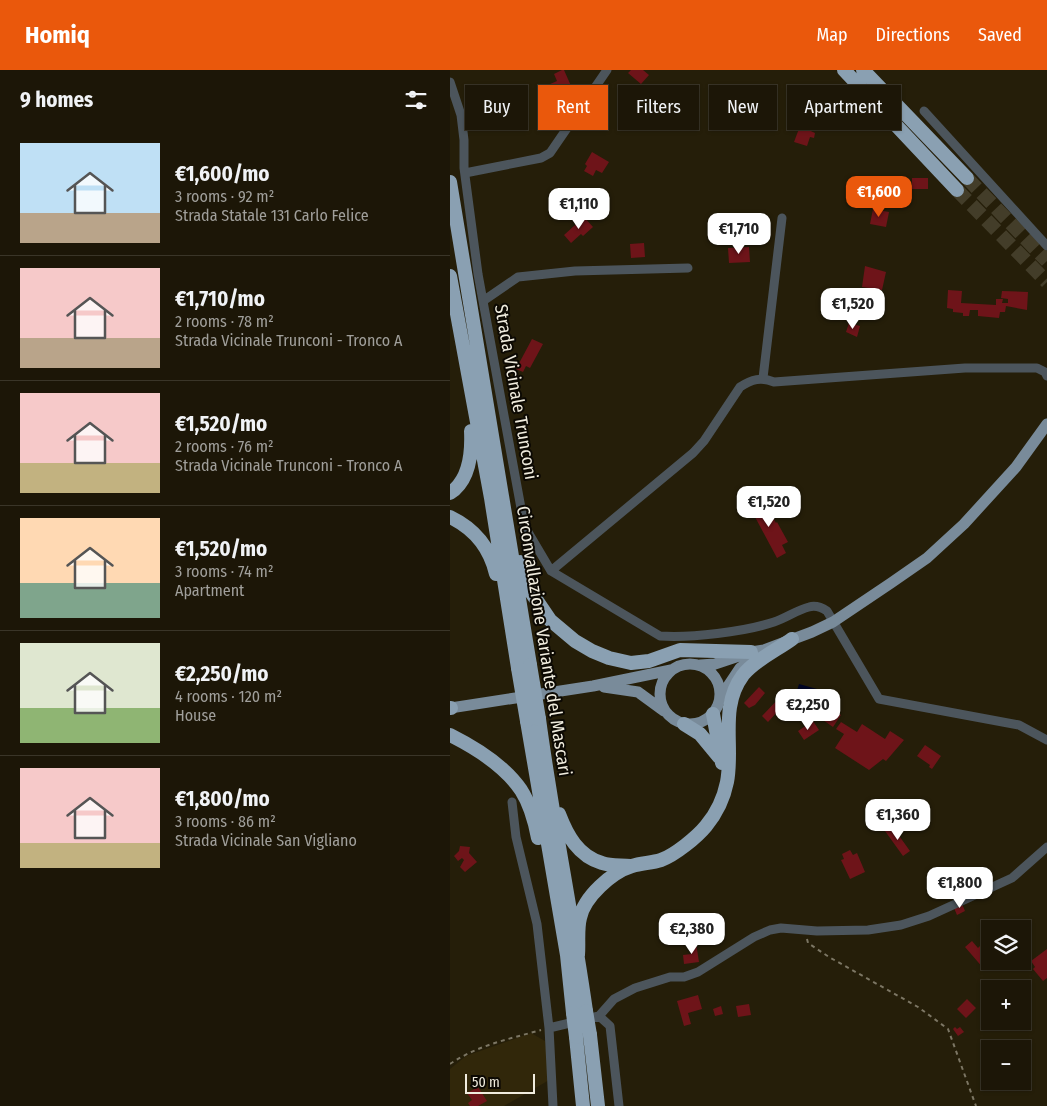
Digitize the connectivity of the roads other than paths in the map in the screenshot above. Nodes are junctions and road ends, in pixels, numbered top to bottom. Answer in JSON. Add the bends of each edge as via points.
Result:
{"nodes":[{"id":1,"x":607,"y":70,"type":"edge"},
{"id":2,"x":844,"y":70,"type":"edge"},
{"id":3,"x":863,"y":70,"type":"edge"},
{"id":4,"x":450,"y":82,"type":"edge"},
{"id":5,"x":924,"y":111,"type":"dead end"},
{"id":6,"x":465,"y":173,"type":"junction"},
{"id":7,"x":967,"y":178,"type":"tunnel mouth"},
{"id":8,"x":450,"y":182,"type":"edge"},
{"id":9,"x":957,"y":190,"type":"tunnel mouth"},
{"id":10,"x":782,"y":218,"type":"dead end"},
{"id":11,"x":1047,"y":246,"type":"edge"},
{"id":12,"x":688,"y":268,"type":"dead end"},
{"id":13,"x":450,"y":276,"type":"edge"},
{"id":14,"x":451,"y":290,"type":"edge"},
{"id":15,"x":483,"y":301,"type":"junction"},
{"id":16,"x":462,"y":341,"type":"junction"},
{"id":17,"x":1046,"y":372,"type":"edge"},
{"id":18,"x":763,"y":378,"type":"junction"},
{"id":19,"x":1047,"y":424,"type":"edge"},
{"id":20,"x":450,"y":493,"type":"edge"},
{"id":21,"x":502,"y":494,"type":"junction"},
{"id":22,"x":450,"y":517,"type":"edge"},
{"id":23,"x":551,"y":571,"type":"junction"},
{"id":24,"x":833,"y":622,"type":"junction"},
{"id":25,"x":792,"y":639,"type":"junction"},
{"id":26,"x":758,"y":651,"type":"junction"},
{"id":27,"x":700,"y":665,"type":"junction"},
{"id":28,"x":524,"y":666,"type":"junction"},
{"id":29,"x":671,"y":670,"type":"junction"},
{"id":30,"x":593,"y":686,"type":"junction"},
{"id":31,"x":720,"y":698,"type":"junction"},
{"id":32,"x":450,"y":708,"type":"edge"},
{"id":33,"x":667,"y":714,"type":"junction"},
{"id":34,"x":712,"y":714,"type":"junction"},
{"id":35,"x":533,"y":719,"type":"junction"},
{"id":36,"x":684,"y":724,"type":"junction"},
{"id":37,"x":450,"y":735,"type":"edge"},
{"id":38,"x":1047,"y":740,"type":"edge"},
{"id":39,"x":722,"y":764,"type":"junction"},
{"id":40,"x":548,"y":784,"type":"junction"},
{"id":41,"x":512,"y":802,"type":"dead end"},
{"id":42,"x":720,"y":804,"type":"junction"},
{"id":43,"x":1047,"y":847,"type":"edge"},
{"id":44,"x":630,"y":866,"type":"junction"},
{"id":45,"x":572,"y":955,"type":"junction"},
{"id":46,"x":586,"y":1013,"type":"junction"},
{"id":47,"x":549,"y":1028,"type":"junction"},
{"id":48,"x":583,"y":1036,"type":"junction"},
{"id":49,"x":553,"y":1106,"type":"edge"},
{"id":50,"x":583,"y":1106,"type":"edge"},
{"id":51,"x":598,"y":1106,"type":"edge"},
{"id":52,"x":619,"y":1106,"type":"edge"}],
"edges":[{"from":1,"to":6,"type":"street","via":[[550,153],[542,158]]},
{"from":2,"to":9,"type":"highway"},
{"from":3,"to":7,"type":"highway"},
{"from":4,"to":6,"type":"street","name":"Strada Vicinale Trunconi","via":[[461,115]]},
{"from":5,"to":11,"type":"street"},
{"from":6,"to":15,"type":"street","name":"Strada Vicinale Trunconi"},
{"from":8,"to":21,"type":"highway","name":"Circonvallazione Variante del Mascari"},
{"from":10,"to":18,"type":"street"},
{"from":12,"to":15,"type":"street","via":[[575,271],[518,277]]},
{"from":13,"to":14,"type":"highway","name":"Circonvallazione Variante del Mascari"},
{"from":14,"to":16,"type":"highway","name":"Circonvallazione Variante del Mascari"},
{"from":15,"to":23,"type":"street","name":"Strada Vicinale Trunconi","via":[[525,527]]},
{"from":16,"to":20,"type":"highway","via":[[472,449],[461,481]]},
{"from":16,"to":28,"type":"highway","name":"Circonvallazione Variante del Mascari"},
{"from":17,"to":18,"type":"street","via":[[1037,368],[965,368],[774,382]]},
{"from":18,"to":23,"type":"street","via":[[740,387],[704,441],[692,453]]},
{"from":19,"to":24,"type":"main road","via":[[1000,487],[964,524],[927,558]]},
{"from":21,"to":26,"type":"highway","via":[[522,571],[531,592],[550,620],[575,641],[609,658],[631,663],[660,658],[680,650]]},
{"from":21,"to":28,"type":"highway","name":"Circonvallazione Variante del Mascari"},
{"from":22,"to":28,"type":"highway","via":[[481,539],[493,562]]},
{"from":23,"to":24,"type":"street","name":"Strada Vicinale Trunconi","via":[[660,636],[742,630],[773,622],[810,606],[820,606]]},
{"from":24,"to":25,"type":"main road"},
{"from":24,"to":38,"type":"street","via":[[878,699],[1019,725]]},
{"from":25,"to":26,"type":"main road"},
{"from":25,"to":42,"type":"highway","via":[[744,674],[734,692],[728,716],[727,782]]},
{"from":26,"to":27,"type":"main road","via":[[715,664]]},
{"from":26,"to":31,"type":"main road","via":[[740,668]]},
{"from":27,"to":29,"type":"main road","via":[[685,664]]},
{"from":27,"to":31,"type":"main road","via":[[715,676]]},
{"from":28,"to":35,"type":"highway","name":"Circonvallazione Variante del Mascari","bridge":true},
{"from":29,"to":30,"type":"main road"},
{"from":29,"to":33,"type":"main road","via":[[660,688],[660,702]]},
{"from":30,"to":32,"type":"main road"},
{"from":30,"to":33,"type":"main road","via":[[638,692]]},
{"from":31,"to":34,"type":"main road"},
{"from":33,"to":36,"type":"main road"},
{"from":34,"to":36,"type":"main road","via":[[702,722]]},
{"from":34,"to":39,"type":"highway"},
{"from":35,"to":40,"type":"highway","name":"Circonvallazione Variante del Mascari"},
{"from":35,"to":45,"type":"highway","name":"Circonvallazione Variante del Mascari"},
{"from":36,"to":39,"type":"highway","via":[[700,734]]},
{"from":37,"to":45,"type":"highway","via":[[494,762],[521,790],[534,819]]},
{"from":39,"to":42,"type":"highway"},
{"from":40,"to":44,"type":"highway","via":[[570,841],[584,855],[602,863]]},
{"from":40,"to":45,"type":"highway","name":"Circonvallazione Variante del Mascari"},
{"from":41,"to":47,"type":"street","via":[[516,837],[537,924]]},
{"from":42,"to":44,"type":"highway","via":[[706,826],[686,845],[663,859]]},
{"from":43,"to":46,"type":"street","via":[[1012,878],[920,919],[868,930],[770,930],[698,972],[635,988]]},
{"from":44,"to":45,"type":"highway","via":[[604,881],[590,898],[580,917]]},
{"from":45,"to":46,"type":"highway","name":"Circonvallazione Variante del Mascari"},
{"from":46,"to":47,"type":"street"},
{"from":46,"to":48,"type":"highway","name":"Circonvallazione Variante del Mascari","bridge":true},
{"from":46,"to":52,"type":"street","via":[[610,1026]]},
{"from":47,"to":49,"type":"street"},
{"from":48,"to":50,"type":"highway","name":"Circonvallazione Variante del Mascari"},
{"from":48,"to":51,"type":"highway","name":"Circonvallazione Variante del Mascari"}]}
